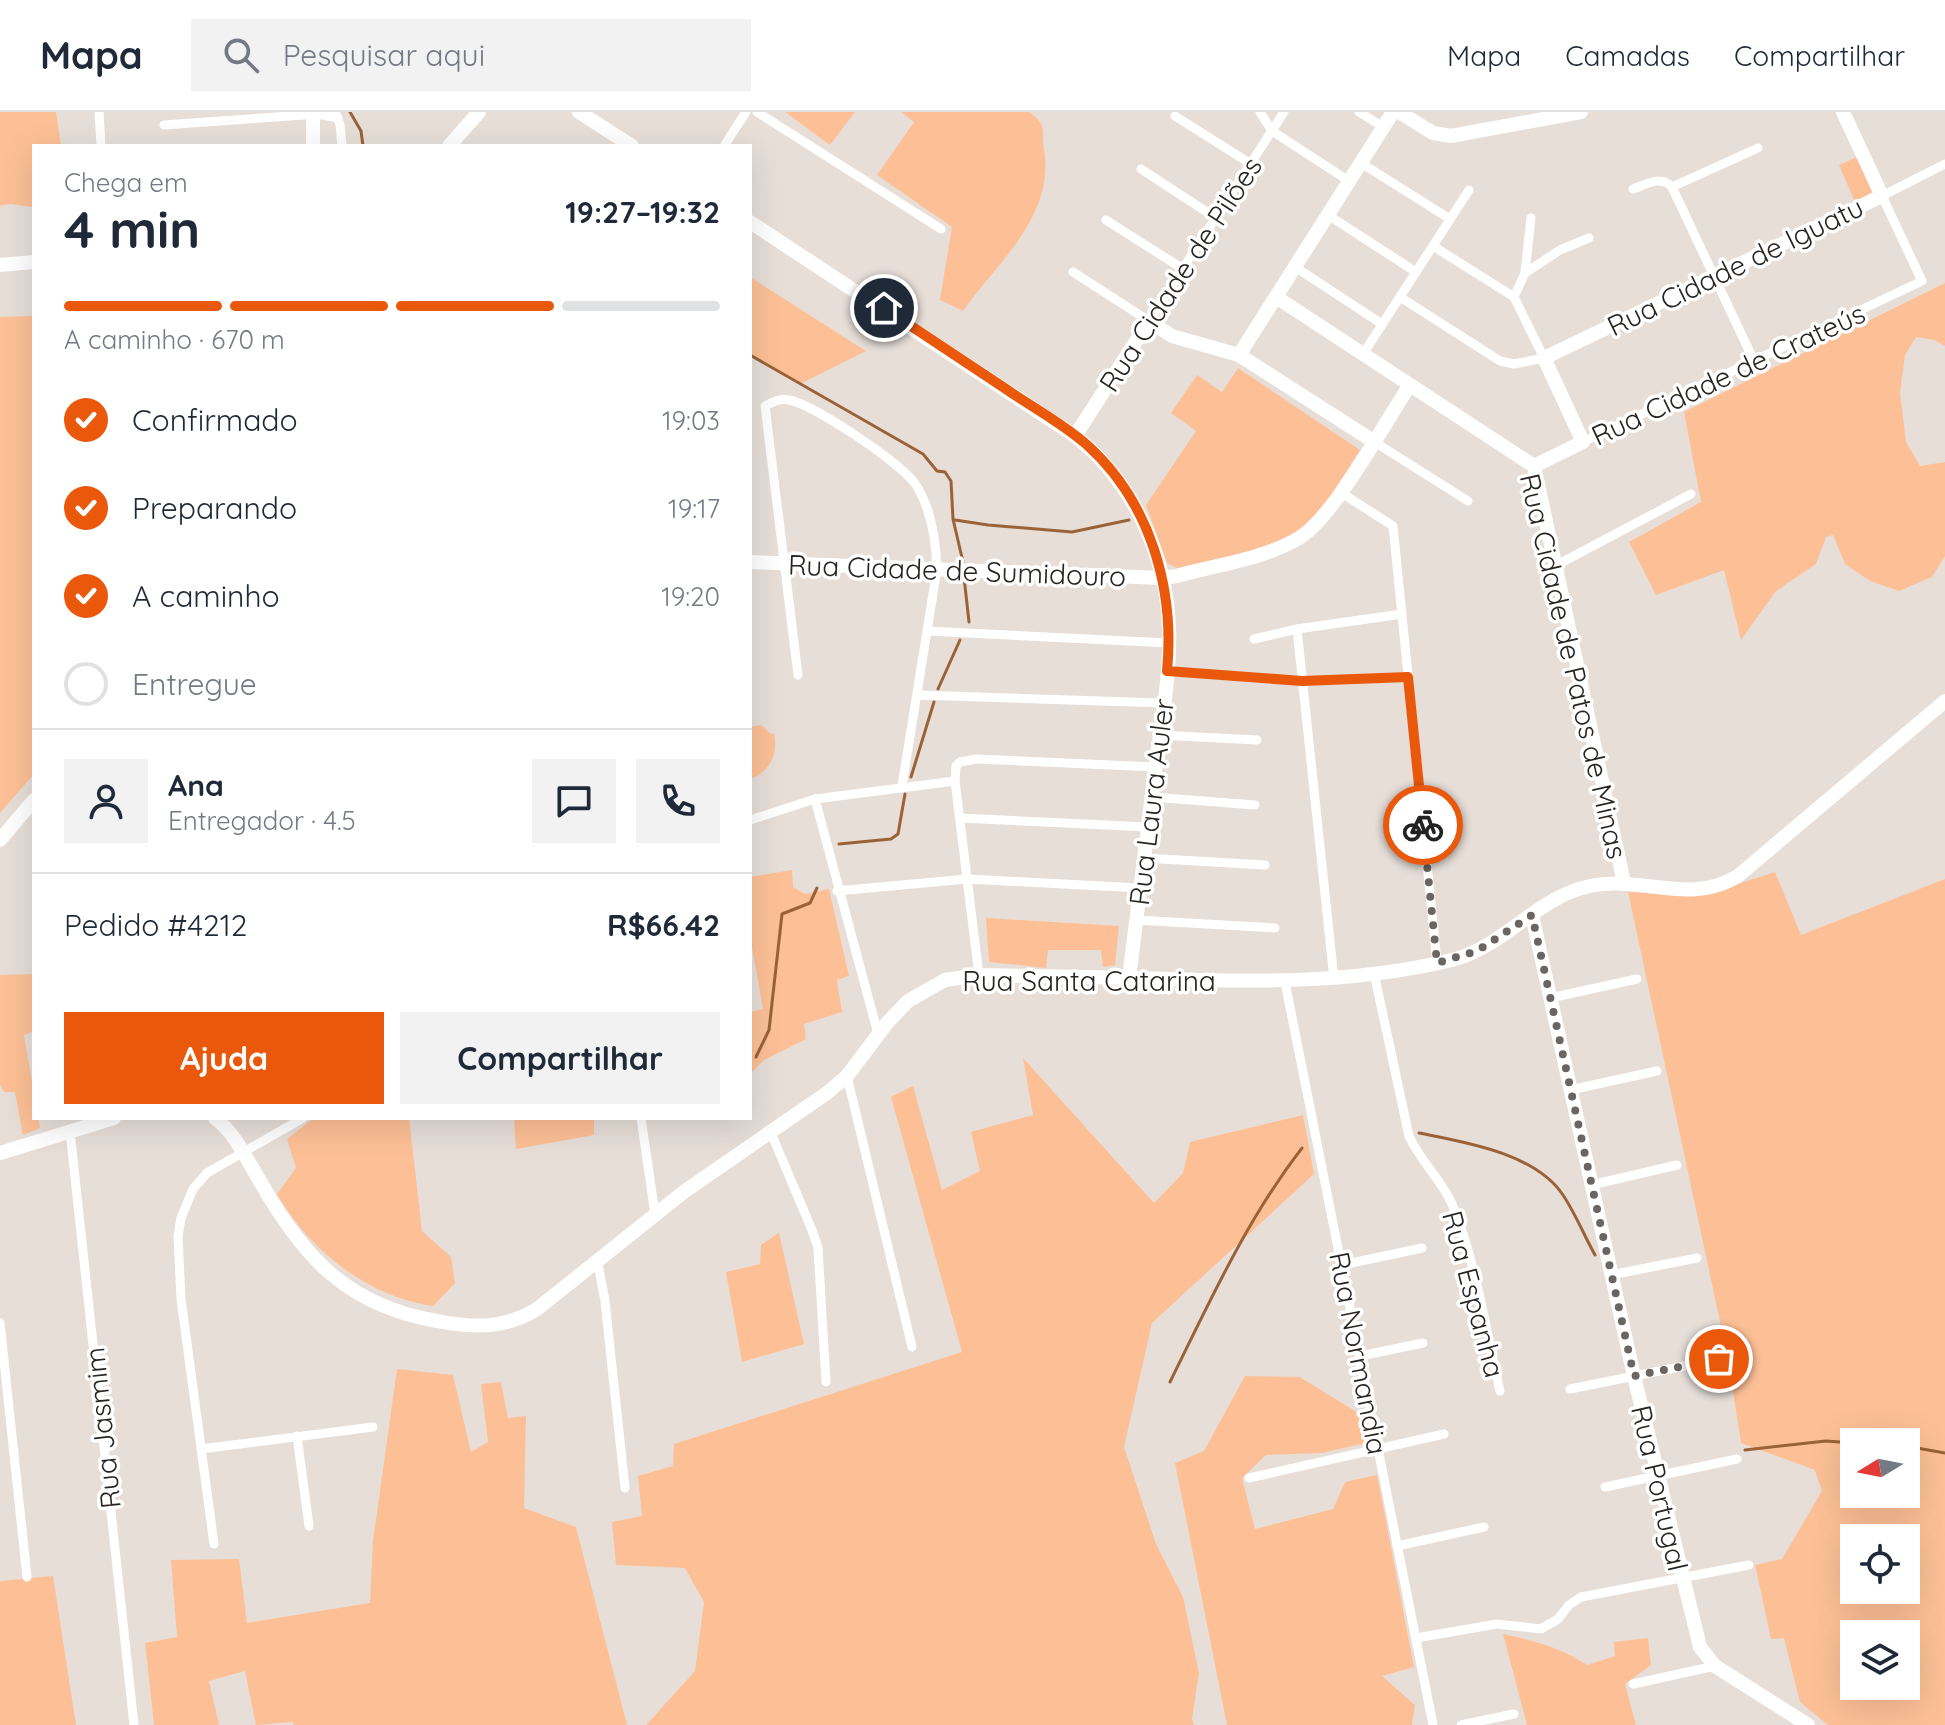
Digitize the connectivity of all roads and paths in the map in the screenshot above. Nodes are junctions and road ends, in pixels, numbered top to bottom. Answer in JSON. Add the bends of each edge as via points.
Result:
{"nodes":[{"id":1,"x":99,"y":112,"type":"edge"},
{"id":2,"x":479,"y":112,"type":"edge"},
{"id":3,"x":579,"y":112,"type":"edge"},
{"id":4,"x":746,"y":112,"type":"edge"},
{"id":5,"x":757,"y":112,"type":"edge"},
{"id":6,"x":1260,"y":112,"type":"edge"},
{"id":7,"x":1284,"y":112,"type":"edge"},
{"id":8,"x":1359,"y":112,"type":"edge"},
{"id":9,"x":1393,"y":112,"type":"edge"},
{"id":10,"x":1399,"y":112,"type":"edge"},
{"id":11,"x":1581,"y":112,"type":"edge"},
{"id":12,"x":1843,"y":112,"type":"edge"},
{"id":13,"x":313,"y":113,"type":"edge"},
{"id":14,"x":336,"y":115,"type":"edge"},
{"id":15,"x":1175,"y":116,"type":"dead end"},
{"id":16,"x":164,"y":125,"type":"dead end"},
{"id":17,"x":1383,"y":127,"type":"junction"},
{"id":18,"x":1272,"y":131,"type":"junction"},
{"id":19,"x":314,"y":143,"type":"edge"},
{"id":20,"x":101,"y":144,"type":"edge"},
{"id":21,"x":342,"y":144,"type":"edge"},
{"id":22,"x":451,"y":144,"type":"edge"},
{"id":23,"x":629,"y":144,"type":"edge"},
{"id":24,"x":725,"y":144,"type":"edge"},
{"id":25,"x":1758,"y":148,"type":"dead end"},
{"id":26,"x":1361,"y":163,"type":"junction"},
{"id":27,"x":1251,"y":164,"type":"junction"},
{"id":28,"x":1945,"y":164,"type":"edge"},
{"id":29,"x":1141,"y":169,"type":"dead end"},
{"id":30,"x":1349,"y":181,"type":"junction"},
{"id":31,"x":1672,"y":187,"type":"junction"},
{"id":32,"x":1633,"y":189,"type":"dead end"},
{"id":33,"x":1469,"y":190,"type":"dead end"},
{"id":34,"x":1882,"y":196,"type":"junction"},
{"id":35,"x":1328,"y":215,"type":"junction"},
{"id":36,"x":1216,"y":218,"type":"junction"},
{"id":37,"x":1531,"y":218,"type":"dead end"},
{"id":38,"x":1450,"y":219,"type":"junction"},
{"id":39,"x":1106,"y":220,"type":"dead end"},
{"id":40,"x":752,"y":223,"type":"edge"},
{"id":41,"x":941,"y":229,"type":"dead end"},
{"id":42,"x":1589,"y":238,"type":"dead end"},
{"id":43,"x":1433,"y":246,"type":"junction"},
{"id":44,"x":32,"y":262,"type":"edge"},
{"id":45,"x":0,"y":265,"type":"edge"},
{"id":46,"x":1295,"y":267,"type":"junction"},
{"id":47,"x":1183,"y":269,"type":"junction"},
{"id":48,"x":1073,"y":272,"type":"dead end"},
{"id":49,"x":1416,"y":272,"type":"junction"},
{"id":50,"x":1525,"y":273,"type":"junction"},
{"id":51,"x":1714,"y":276,"type":"junction"},
{"id":52,"x":1276,"y":297,"type":"junction"},
{"id":53,"x":1400,"y":297,"type":"junction"},
{"id":54,"x":1514,"y":297,"type":"junction"},
{"id":55,"x":1149,"y":321,"type":"junction"},
{"id":56,"x":1382,"y":324,"type":"junction"},
{"id":57,"x":1363,"y":354,"type":"junction"},
{"id":58,"x":1239,"y":355,"type":"junction"},
{"id":59,"x":1544,"y":358,"type":"junction"},
{"id":60,"x":1754,"y":361,"type":"junction"},
{"id":61,"x":1410,"y":385,"type":"junction"},
{"id":62,"x":1075,"y":436,"type":"junction"},
{"id":63,"x":1373,"y":441,"type":"junction"},
{"id":64,"x":1583,"y":442,"type":"junction"},
{"id":65,"x":1534,"y":466,"type":"junction"},
{"id":66,"x":1340,"y":492,"type":"junction"},
{"id":67,"x":1691,"y":494,"type":"dead end"},
{"id":68,"x":1468,"y":501,"type":"dead end"},
{"id":69,"x":752,"y":562,"type":"edge"},
{"id":70,"x":784,"y":563,"type":"junction"},
{"id":71,"x":1555,"y":566,"type":"junction"},
{"id":72,"x":937,"y":569,"type":"junction"},
{"id":73,"x":1163,"y":578,"type":"junction"},
{"id":74,"x":1402,"y":614,"type":"junction"},
{"id":75,"x":1297,"y":629,"type":"junction"},
{"id":76,"x":928,"y":631,"type":"junction"},
{"id":77,"x":1254,"y":639,"type":"dead end"},
{"id":78,"x":1169,"y":643,"type":"junction"},
{"id":79,"x":1167,"y":671,"type":"junction"},
{"id":80,"x":798,"y":675,"type":"dead end"},
{"id":81,"x":1408,"y":677,"type":"junction"},
{"id":82,"x":1302,"y":681,"type":"junction"},
{"id":83,"x":918,"y":695,"type":"junction"},
{"id":84,"x":1945,"y":701,"type":"edge"},
{"id":85,"x":1163,"y":703,"type":"junction"},
{"id":86,"x":1159,"y":735,"type":"junction"},
{"id":87,"x":1257,"y":740,"type":"dead end"},
{"id":88,"x":1155,"y":767,"type":"junction"},
{"id":89,"x":955,"y":781,"type":"junction"},
{"id":90,"x":902,"y":786,"type":"junction"},
{"id":91,"x":1152,"y":797,"type":"junction"},
{"id":92,"x":815,"y":799,"type":"junction"},
{"id":93,"x":32,"y":802,"type":"edge"},
{"id":94,"x":1255,"y":805,"type":"dead end"},
{"id":95,"x":960,"y":818,"type":"junction"},
{"id":96,"x":752,"y":819,"type":"edge"},
{"id":97,"x":1148,"y":827,"type":"junction"},
{"id":98,"x":0,"y":840,"type":"edge"},
{"id":99,"x":1144,"y":858,"type":"junction"},
{"id":100,"x":1265,"y":865,"type":"dead end"},
{"id":101,"x":967,"y":879,"type":"junction"},
{"id":102,"x":1624,"y":883,"type":"junction"},
{"id":103,"x":1140,"y":888,"type":"junction"},
{"id":104,"x":837,"y":891,"type":"junction"},
{"id":105,"x":1532,"y":915,"type":"junction"},
{"id":106,"x":1136,"y":920,"type":"junction"},
{"id":107,"x":1275,"y":928,"type":"dead end"},
{"id":108,"x":1437,"y":963,"type":"junction"},
{"id":109,"x":1374,"y":973,"type":"junction"},
{"id":110,"x":979,"y":975,"type":"junction"},
{"id":111,"x":1129,"y":978,"type":"junction"},
{"id":112,"x":1334,"y":979,"type":"junction"},
{"id":113,"x":1637,"y":979,"type":"dead end"},
{"id":114,"x":1285,"y":982,"type":"junction"},
{"id":115,"x":1550,"y":998,"type":"junction"},
{"id":116,"x":878,"y":1034,"type":"junction"},
{"id":117,"x":1657,"y":1071,"type":"dead end"},
{"id":118,"x":847,"y":1076,"type":"junction"},
{"id":119,"x":1570,"y":1090,"type":"junction"},
{"id":120,"x":107,"y":1120,"type":"edge"},
{"id":121,"x":217,"y":1120,"type":"edge"},
{"id":122,"x":299,"y":1120,"type":"edge"},
{"id":123,"x":641,"y":1120,"type":"edge"},
{"id":124,"x":70,"y":1131,"type":"junction"},
{"id":125,"x":771,"y":1133,"type":"junction"},
{"id":126,"x":242,"y":1151,"type":"junction"},
{"id":127,"x":0,"y":1153,"type":"edge"},
{"id":128,"x":1677,"y":1165,"type":"dead end"},
{"id":129,"x":1591,"y":1185,"type":"junction"},
{"id":130,"x":655,"y":1214,"type":"junction"},
{"id":131,"x":1422,"y":1248,"type":"dead end"},
{"id":132,"x":1697,"y":1258,"type":"dead end"},
{"id":133,"x":597,"y":1259,"type":"junction"},
{"id":134,"x":1342,"y":1265,"type":"junction"},
{"id":135,"x":1611,"y":1275,"type":"junction"},
{"id":136,"x":0,"y":1323,"type":"edge"},
{"id":137,"x":1423,"y":1343,"type":"dead end"},
{"id":138,"x":912,"y":1347,"type":"dead end"},
{"id":139,"x":1360,"y":1356,"type":"junction"},
{"id":140,"x":1719,"y":1359,"type":"dead end"},
{"id":141,"x":1634,"y":1376,"type":"junction"},
{"id":142,"x":826,"y":1382,"type":"dead end"},
{"id":143,"x":1570,"y":1389,"type":"dead end"},
{"id":144,"x":1500,"y":1391,"type":"dead end"},
{"id":145,"x":373,"y":1427,"type":"dead end"},
{"id":146,"x":1444,"y":1434,"type":"dead end"},
{"id":147,"x":297,"y":1436,"type":"junction"},
{"id":148,"x":201,"y":1449,"type":"junction"},
{"id":149,"x":1378,"y":1449,"type":"junction"},
{"id":150,"x":1737,"y":1459,"type":"dead end"},
{"id":151,"x":1657,"y":1476,"type":"junction"},
{"id":152,"x":1249,"y":1478,"type":"dead end"},
{"id":153,"x":1605,"y":1487,"type":"dead end"},
{"id":154,"x":625,"y":1488,"type":"dead end"},
{"id":155,"x":309,"y":1526,"type":"dead end"},
{"id":156,"x":1484,"y":1527,"type":"dead end"},
{"id":157,"x":214,"y":1544,"type":"dead end"},
{"id":158,"x":1397,"y":1546,"type":"junction"},
{"id":159,"x":1749,"y":1565,"type":"dead end"},
{"id":160,"x":27,"y":1577,"type":"dead end"},
{"id":161,"x":1682,"y":1578,"type":"junction"},
{"id":162,"x":1416,"y":1638,"type":"junction"},
{"id":163,"x":1715,"y":1666,"type":"junction"},
{"id":164,"x":1633,"y":1684,"type":"dead end"},
{"id":165,"x":1514,"y":1714,"type":"dead end"},
{"id":166,"x":134,"y":1725,"type":"edge"},
{"id":167,"x":1433,"y":1725,"type":"edge"},
{"id":168,"x":1461,"y":1725,"type":"edge"},
{"id":169,"x":1808,"y":1725,"type":"edge"}],
"edges":[{"from":1,"to":20,"type":"street"},
{"from":2,"to":22,"type":"street"},
{"from":3,"to":23,"type":"street"},
{"from":4,"to":24,"type":"street"},
{"from":5,"to":41,"type":"street"},
{"from":6,"to":18,"type":"street"},
{"from":7,"to":18,"type":"street","name":"Rua Cidade de Pilões"},
{"from":8,"to":17,"type":"street"},
{"from":9,"to":17,"type":"street"},
{"from":10,"to":11,"type":"street","via":[[1433,133],[1451,136]]},
{"from":12,"to":34,"type":"street"},
{"from":13,"to":14,"type":"street"},
{"from":13,"to":16,"type":"street"},
{"from":13,"to":19,"type":"street"},
{"from":14,"to":21,"type":"street"},
{"from":15,"to":27,"type":"street"},
{"from":17,"to":26,"type":"street"},
{"from":18,"to":27,"type":"street","name":"Rua Cidade de Pilões"},
{"from":18,"to":30,"type":"street"},
{"from":25,"to":31,"type":"street"},
{"from":26,"to":30,"type":"street"},
{"from":26,"to":38,"type":"street"},
{"from":27,"to":36,"type":"street","name":"Rua Cidade de Pilões"},
{"from":28,"to":34,"type":"street","name":"Rua Cidade de Iguatu"},
{"from":29,"to":36,"type":"street"},
{"from":30,"to":35,"type":"street"},
{"from":31,"to":32,"type":"street","via":[[1658,181]]},
{"from":31,"to":51,"type":"street"},
{"from":33,"to":38,"type":"street"},
{"from":34,"to":51,"type":"street","name":"Rua Cidade de Iguatu"},
{"from":34,"to":60,"type":"street","name":"Rua Cidade de Crateús","via":[[1922,281]]},
{"from":35,"to":46,"type":"street"},
{"from":35,"to":49,"type":"street"},
{"from":36,"to":47,"type":"street","name":"Rua Cidade de Pilões"},
{"from":37,"to":50,"type":"street"},
{"from":38,"to":43,"type":"street"},
{"from":39,"to":47,"type":"street"},
{"from":40,"to":62,"type":"street","name":"Rua Laura Auler"},
{"from":42,"to":50,"type":"street"},
{"from":43,"to":49,"type":"street"},
{"from":43,"to":54,"type":"street"},
{"from":44,"to":45,"type":"street"},
{"from":46,"to":52,"type":"street"},
{"from":46,"to":56,"type":"street"},
{"from":47,"to":55,"type":"street","name":"Rua Cidade de Pilões"},
{"from":48,"to":55,"type":"street"},
{"from":49,"to":53,"type":"street"},
{"from":50,"to":54,"type":"street"},
{"from":51,"to":59,"type":"street","name":"Rua Cidade de Iguatu"},
{"from":51,"to":60,"type":"street"},
{"from":52,"to":57,"type":"street","name":"Rua Cidade de Patos de Minas"},
{"from":52,"to":58,"type":"street"},
{"from":53,"to":56,"type":"street"},
{"from":53,"to":59,"type":"street","name":"Rua Cidade de Iguatu","via":[[1492,357],[1507,363]]},
{"from":54,"to":59,"type":"street"},
{"from":55,"to":58,"type":"street","via":[[1184,340]]},
{"from":55,"to":62,"type":"street","name":"Rua Cidade de Pilões"},
{"from":56,"to":57,"type":"street"},
{"from":57,"to":61,"type":"street","name":"Rua Cidade de Patos de Minas"},
{"from":58,"to":63,"type":"street"},
{"from":59,"to":64,"type":"street"},
{"from":60,"to":64,"type":"street","name":"Rua Cidade de Crateús"},
{"from":61,"to":63,"type":"street","name":"Rua Cidade de Sumidouro"},
{"from":61,"to":65,"type":"street","name":"Rua Cidade de Patos de Minas"},
{"from":62,"to":73,"type":"street","name":"Rua Laura Auler","via":[[1104,463],[1136,508]]},
{"from":63,"to":66,"type":"street","name":"Rua Cidade de Sumidouro"},
{"from":63,"to":68,"type":"street"},
{"from":64,"to":65,"type":"street","name":"Rua Cidade de Crateús"},
{"from":65,"to":71,"type":"street","name":"Rua Cidade de Patos de Minas"},
{"from":66,"to":73,"type":"street","name":"Rua Cidade de Sumidouro","via":[[1310,531],[1288,544]]},
{"from":66,"to":74,"type":"street","via":[[1393,526]]},
{"from":67,"to":71,"type":"street"},
{"from":69,"to":70,"type":"street","name":"Rua Cidade de Sumidouro"},
{"from":70,"to":72,"type":"street","name":"Rua Cidade de Sumidouro"},
{"from":70,"to":72,"type":"street","via":[[765,406],[782,399],[801,404],[900,466],[916,484],[927,510]]},
{"from":70,"to":80,"type":"street"},
{"from":71,"to":102,"type":"street","name":"Rua Cidade de Patos de Minas"},
{"from":72,"to":73,"type":"street","name":"Rua Cidade de Sumidouro"},
{"from":72,"to":76,"type":"street"},
{"from":73,"to":78,"type":"street","name":"Rua Laura Auler"},
{"from":74,"to":75,"type":"street"},
{"from":74,"to":81,"type":"street"},
{"from":75,"to":77,"type":"street"},
{"from":75,"to":82,"type":"street"},
{"from":76,"to":78,"type":"street"},
{"from":76,"to":83,"type":"street"},
{"from":78,"to":79,"type":"street","name":"Rua Laura Auler"},
{"from":79,"to":82,"type":"street"},
{"from":79,"to":85,"type":"street","name":"Rua Laura Auler"},
{"from":81,"to":82,"type":"street"},
{"from":81,"to":108,"type":"street"},
{"from":82,"to":112,"type":"street"},
{"from":83,"to":85,"type":"street"},
{"from":83,"to":90,"type":"street"},
{"from":84,"to":102,"type":"street","name":"Rua Santa Catarina","via":[[1728,882],[1696,891]]},
{"from":85,"to":86,"type":"street","name":"Rua Laura Auler"},
{"from":86,"to":87,"type":"street"},
{"from":86,"to":88,"type":"street","name":"Rua Laura Auler"},
{"from":88,"to":89,"type":"street","via":[[977,759],[956,766]]},
{"from":88,"to":91,"type":"street","name":"Rua Laura Auler"},
{"from":89,"to":90,"type":"street"},
{"from":89,"to":95,"type":"street"},
{"from":90,"to":92,"type":"street"},
{"from":91,"to":94,"type":"street"},
{"from":91,"to":97,"type":"street","name":"Rua Laura Auler"},
{"from":92,"to":96,"type":"street"},
{"from":92,"to":104,"type":"street"},
{"from":93,"to":98,"type":"street"},
{"from":95,"to":97,"type":"street"},
{"from":95,"to":101,"type":"street"},
{"from":97,"to":99,"type":"street","name":"Rua Laura Auler"},
{"from":99,"to":100,"type":"street"},
{"from":99,"to":103,"type":"street","name":"Rua Laura Auler"},
{"from":101,"to":103,"type":"street"},
{"from":101,"to":104,"type":"street"},
{"from":101,"to":110,"type":"street"},
{"from":102,"to":105,"type":"street","name":"Rua Santa Catarina","via":[[1572,891]]},
{"from":103,"to":106,"type":"street","name":"Rua Laura Auler"},
{"from":104,"to":116,"type":"street"},
{"from":105,"to":108,"type":"street","name":"Rua Santa Catarina","via":[[1477,951]]},
{"from":105,"to":115,"type":"street","name":"Rua Portugal"},
{"from":106,"to":107,"type":"street"},
{"from":106,"to":111,"type":"street","name":"Rua Laura Auler"},
{"from":108,"to":109,"type":"street","name":"Rua Santa Catarina"},
{"from":109,"to":112,"type":"street","name":"Rua Santa Catarina"},
{"from":109,"to":144,"type":"street","name":"Rua Espanha","via":[[1409,1136],[1458,1219]]},
{"from":110,"to":111,"type":"street","name":"Rua Santa Catarina"},
{"from":110,"to":116,"type":"street","name":"Rua Santa Catarina","via":[[945,980],[917,994]]},
{"from":111,"to":114,"type":"street","name":"Rua Santa Catarina"},
{"from":112,"to":114,"type":"street","name":"Rua Santa Catarina"},
{"from":113,"to":115,"type":"street"},
{"from":114,"to":134,"type":"street","name":"Rua Normandia"},
{"from":115,"to":119,"type":"street","name":"Rua Portugal"},
{"from":116,"to":118,"type":"street","name":"Rua Santa Catarina"},
{"from":117,"to":119,"type":"street"},
{"from":118,"to":125,"type":"street","name":"Rua Santa Catarina"},
{"from":118,"to":138,"type":"street"},
{"from":119,"to":129,"type":"street","name":"Rua Portugal"},
{"from":120,"to":124,"type":"street"},
{"from":121,"to":126,"type":"street","name":"Rua Santa Catarina"},
{"from":122,"to":126,"type":"street"},
{"from":123,"to":130,"type":"street"},
{"from":124,"to":127,"type":"street"},
{"from":124,"to":166,"type":"street","name":"Rua Jasmim"},
{"from":125,"to":130,"type":"street","name":"Rua Santa Catarina"},
{"from":125,"to":142,"type":"street","via":[[818,1248]]},
{"from":126,"to":133,"type":"street","name":"Rua Santa Catarina","via":[[307,1252],[343,1285],[402,1314],[467,1326],[505,1324],[537,1309]]},
{"from":126,"to":148,"type":"street","via":[[207,1173],[193,1189],[178,1236]]},
{"from":128,"to":129,"type":"street"},
{"from":129,"to":135,"type":"street","name":"Rua Portugal"},
{"from":130,"to":133,"type":"street","name":"Rua Santa Catarina"},
{"from":131,"to":134,"type":"street"},
{"from":132,"to":135,"type":"street"},
{"from":133,"to":154,"type":"street"},
{"from":134,"to":139,"type":"street","name":"Rua Normandia"},
{"from":135,"to":141,"type":"street","name":"Rua Portugal"},
{"from":136,"to":160,"type":"street"},
{"from":137,"to":139,"type":"street"},
{"from":139,"to":149,"type":"street","name":"Rua Normandia"},
{"from":140,"to":141,"type":"street"},
{"from":141,"to":143,"type":"street"},
{"from":141,"to":151,"type":"street","name":"Rua Portugal"},
{"from":145,"to":147,"type":"street"},
{"from":146,"to":149,"type":"street"},
{"from":147,"to":148,"type":"street"},
{"from":147,"to":155,"type":"street"},
{"from":148,"to":157,"type":"street"},
{"from":149,"to":152,"type":"street"},
{"from":149,"to":158,"type":"street","name":"Rua Normandia"},
{"from":150,"to":151,"type":"street"},
{"from":151,"to":153,"type":"street"},
{"from":151,"to":161,"type":"street","name":"Rua Portugal"},
{"from":156,"to":158,"type":"street"},
{"from":158,"to":162,"type":"street","name":"Rua Normandia"},
{"from":159,"to":161,"type":"street"},
{"from":161,"to":162,"type":"street","via":[[1581,1597],[1541,1629],[1497,1624]]},
{"from":161,"to":163,"type":"street","name":"Rua Portugal","via":[[1700,1647]]},
{"from":162,"to":167,"type":"street","name":"Rua Normandia"},
{"from":163,"to":164,"type":"street"},
{"from":163,"to":169,"type":"street","name":"Rua Portugal"},
{"from":165,"to":168,"type":"street"}]}
